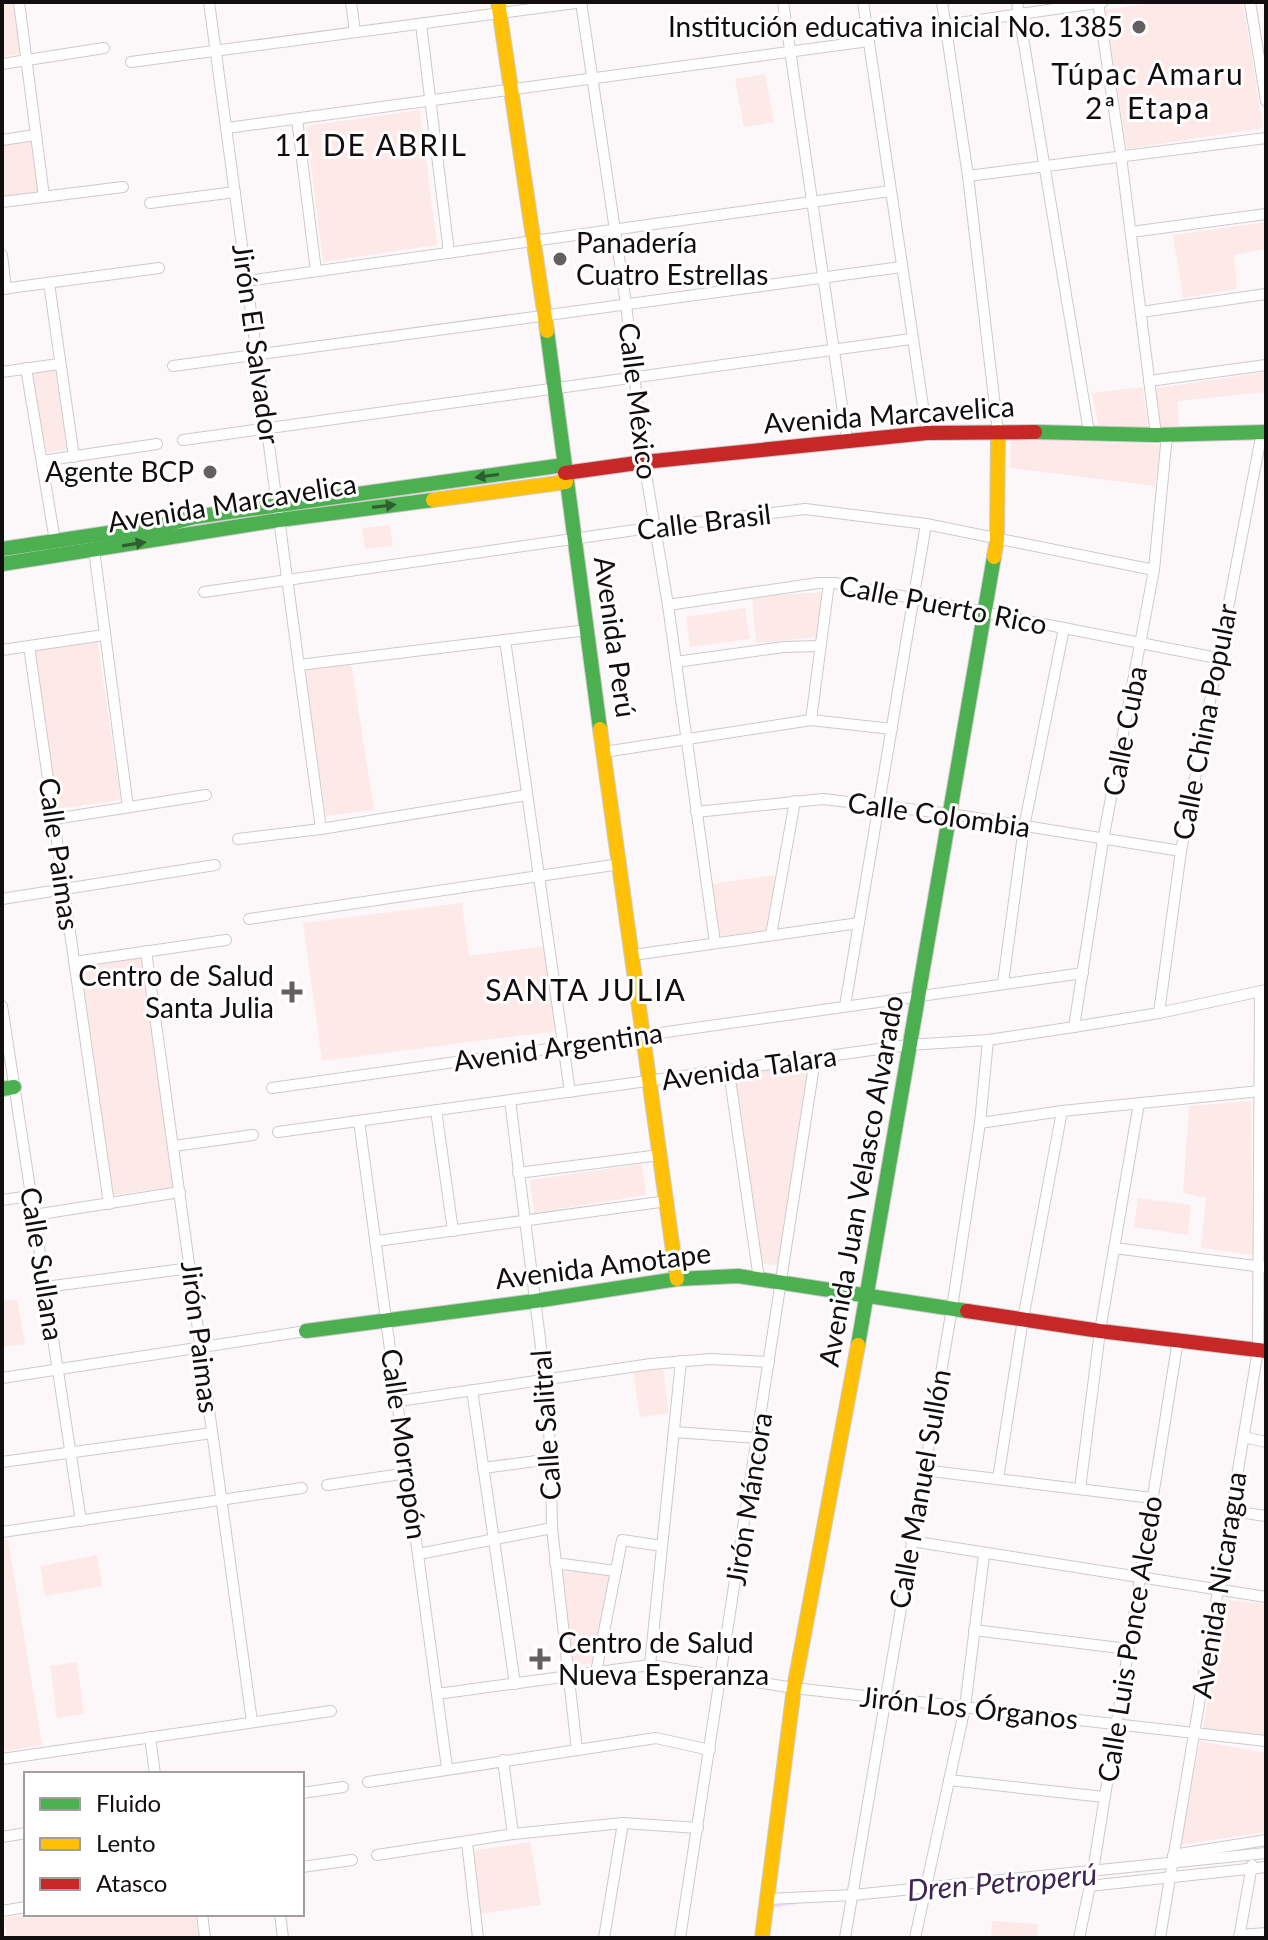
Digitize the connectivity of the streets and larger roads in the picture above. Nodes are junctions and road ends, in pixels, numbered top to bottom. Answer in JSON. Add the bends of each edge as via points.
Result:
{"nodes":[{"id":1,"x":19,"y":2,"type":"edge"},
{"id":2,"x":209,"y":2,"type":"edge"},
{"id":3,"x":351,"y":2,"type":"edge"},
{"id":4,"x":582,"y":2,"type":"edge"},
{"id":5,"x":783,"y":2,"type":"edge"},
{"id":6,"x":863,"y":2,"type":"edge"},
{"id":7,"x":942,"y":2,"type":"edge"},
{"id":8,"x":1017,"y":2,"type":"edge"},
{"id":9,"x":1100,"y":2,"type":"edge"},
{"id":10,"x":1250,"y":2,"type":"edge"},
{"id":11,"x":499,"y":8,"type":"edge"},
{"id":12,"x":1019,"y":14,"type":"junction"},
{"id":13,"x":421,"y":24,"type":"junction"},
{"id":14,"x":945,"y":25,"type":"junction"},
{"id":15,"x":355,"y":32,"type":"junction"},
{"id":16,"x":869,"y":41,"type":"junction"},
{"id":17,"x":104,"y":48,"type":"dead end"},
{"id":18,"x":216,"y":51,"type":"junction"},
{"id":19,"x":790,"y":52,"type":"junction"},
{"id":20,"x":26,"y":60,"type":"junction"},
{"id":21,"x":131,"y":62,"type":"dead end"},
{"id":22,"x":2,"y":64,"type":"edge"},
{"id":23,"x":591,"y":79,"type":"junction"},
{"id":24,"x":510,"y":90,"type":"junction"},
{"id":25,"x":430,"y":101,"type":"junction"},
{"id":26,"x":1266,"y":101,"type":"edge"},
{"id":27,"x":297,"y":119,"type":"junction"},
{"id":28,"x":227,"y":128,"type":"junction"},
{"id":29,"x":35,"y":135,"type":"junction"},
{"id":30,"x":1266,"y":138,"type":"edge"},
{"id":31,"x":2,"y":140,"type":"edge"},
{"id":32,"x":1121,"y":156,"type":"junction"},
{"id":33,"x":1044,"y":167,"type":"junction"},
{"id":34,"x":968,"y":176,"type":"junction"},
{"id":35,"x":123,"y":187,"type":"dead end"},
{"id":36,"x":890,"y":191,"type":"junction"},
{"id":37,"x":235,"y":192,"type":"junction"},
{"id":38,"x":44,"y":197,"type":"junction"},
{"id":39,"x":2,"y":202,"type":"edge"},
{"id":40,"x":811,"y":202,"type":"junction"},
{"id":41,"x":150,"y":203,"type":"dead end"},
{"id":42,"x":1266,"y":214,"type":"edge"},
{"id":43,"x":615,"y":230,"type":"junction"},
{"id":44,"x":1131,"y":232,"type":"junction"},
{"id":45,"x":533,"y":241,"type":"junction"},
{"id":46,"x":449,"y":253,"type":"junction"},
{"id":47,"x":2,"y":255,"type":"edge"},
{"id":48,"x":901,"y":267,"type":"junction"},
{"id":49,"x":159,"y":268,"type":"dead end"},
{"id":50,"x":316,"y":271,"type":"junction"},
{"id":51,"x":822,"y":277,"type":"junction"},
{"id":52,"x":247,"y":281,"type":"junction"},
{"id":53,"x":49,"y":283,"type":"junction"},
{"id":54,"x":4,"y":289,"type":"edge"},
{"id":55,"x":1266,"y":294,"type":"edge"},
{"id":56,"x":626,"y":304,"type":"junction"},
{"id":57,"x":1141,"y":312,"type":"junction"},
{"id":58,"x":544,"y":315,"type":"junction"},
{"id":59,"x":911,"y":339,"type":"junction"},
{"id":60,"x":832,"y":350,"type":"junction"},
{"id":61,"x":257,"y":355,"type":"junction"},
{"id":62,"x":59,"y":364,"type":"junction"},
{"id":63,"x":1266,"y":365,"type":"edge"},
{"id":64,"x":173,"y":366,"type":"dead end"},
{"id":65,"x":26,"y":368,"type":"junction"},
{"id":66,"x":2,"y":372,"type":"edge"},
{"id":67,"x":635,"y":377,"type":"junction"},
{"id":68,"x":1149,"y":381,"type":"junction"},
{"id":69,"x":555,"y":388,"type":"junction"},
{"id":70,"x":267,"y":428,"type":"junction"},
{"id":71,"x":998,"y":432,"type":"junction"},
{"id":72,"x":1089,"y":432,"type":"junction"},
{"id":73,"x":1264,"y":432,"type":"edge"},
{"id":74,"x":927,"y":433,"type":"junction"},
{"id":75,"x":1162,"y":435,"type":"junction"},
{"id":76,"x":183,"y":440,"type":"dead end"},
{"id":77,"x":847,"y":440,"type":"junction"},
{"id":78,"x":157,"y":444,"type":"dead end"},
{"id":79,"x":74,"y":457,"type":"junction"},
{"id":80,"x":42,"y":461,"type":"junction"},
{"id":81,"x":644,"y":462,"type":"junction"},
{"id":82,"x":565,"y":474,"type":"junction"},
{"id":83,"x":278,"y":512,"type":"junction"},
{"id":84,"x":194,"y":517,"type":"junction"},
{"id":85,"x":926,"y":524,"type":"junction"},
{"id":86,"x":656,"y":527,"type":"junction"},
{"id":87,"x":169,"y":531,"type":"junction"},
{"id":88,"x":196,"y":532,"type":"junction"},
{"id":89,"x":575,"y":539,"type":"junction"},
{"id":90,"x":997,"y":539,"type":"junction"},
{"id":91,"x":55,"y":541,"type":"junction"},
{"id":92,"x":2,"y":549,"type":"edge"},
{"id":93,"x":94,"y":550,"type":"junction"},
{"id":94,"x":2,"y":564,"type":"edge"},
{"id":95,"x":1154,"y":570,"type":"junction"},
{"id":96,"x":287,"y":580,"type":"junction"},
{"id":97,"x":829,"y":583,"type":"junction"},
{"id":98,"x":204,"y":592,"type":"dead end"},
{"id":99,"x":915,"y":598,"type":"junction"},
{"id":100,"x":668,"y":605,"type":"junction"},
{"id":101,"x":986,"y":612,"type":"junction"},
{"id":102,"x":1064,"y":628,"type":"junction"},
{"id":103,"x":587,"y":630,"type":"junction"},
{"id":104,"x":104,"y":635,"type":"junction"},
{"id":105,"x":505,"y":640,"type":"junction"},
{"id":106,"x":1142,"y":643,"type":"junction"},
{"id":107,"x":29,"y":646,"type":"junction"},
{"id":108,"x":819,"y":646,"type":"junction"},
{"id":109,"x":2,"y":650,"type":"edge"},
{"id":110,"x":1217,"y":658,"type":"junction"},
{"id":111,"x":676,"y":662,"type":"junction"},
{"id":112,"x":299,"y":665,"type":"junction"},
{"id":113,"x":811,"y":720,"type":"junction"},
{"id":114,"x":892,"y":729,"type":"junction"},
{"id":115,"x":686,"y":738,"type":"junction"},
{"id":116,"x":604,"y":752,"type":"junction"},
{"id":117,"x":206,"y":795,"type":"dead end"},
{"id":118,"x":527,"y":795,"type":"junction"},
{"id":119,"x":795,"y":801,"type":"junction"},
{"id":120,"x":880,"y":804,"type":"junction"},
{"id":121,"x":128,"y":807,"type":"junction"},
{"id":122,"x":696,"y":812,"type":"junction"},
{"id":123,"x":951,"y":814,"type":"junction"},
{"id":124,"x":54,"y":819,"type":"junction"},
{"id":125,"x":1024,"y":827,"type":"junction"},
{"id":126,"x":321,"y":829,"type":"junction"},
{"id":127,"x":238,"y":839,"type":"dead end"},
{"id":128,"x":1103,"y":840,"type":"junction"},
{"id":129,"x":1181,"y":851,"type":"junction"},
{"id":130,"x":620,"y":864,"type":"junction"},
{"id":131,"x":215,"y":865,"type":"dead end"},
{"id":132,"x":539,"y":876,"type":"junction"},
{"id":133,"x":64,"y":889,"type":"junction"},
{"id":134,"x":2,"y":899,"type":"edge"},
{"id":135,"x":249,"y":919,"type":"dead end"},
{"id":136,"x":859,"y":923,"type":"junction"},
{"id":137,"x":771,"y":935,"type":"junction"},
{"id":138,"x":226,"y":940,"type":"dead end"},
{"id":139,"x":715,"y":943,"type":"junction"},
{"id":140,"x":146,"y":951,"type":"junction"},
{"id":141,"x":633,"y":955,"type":"junction"},
{"id":142,"x":74,"y":962,"type":"junction"},
{"id":143,"x":1083,"y":973,"type":"junction"},
{"id":144,"x":1003,"y":983,"type":"junction"},
{"id":145,"x":1263,"y":991,"type":"edge"},
{"id":146,"x":920,"y":995,"type":"junction"},
{"id":147,"x":2,"y":1006,"type":"edge"},
{"id":148,"x":845,"y":1006,"type":"junction"},
{"id":149,"x":1159,"y":1013,"type":"junction"},
{"id":150,"x":1074,"y":1027,"type":"junction"},
{"id":151,"x":644,"y":1035,"type":"junction"},
{"id":152,"x":988,"y":1040,"type":"junction"},
{"id":153,"x":908,"y":1045,"type":"junction"},
{"id":154,"x":563,"y":1046,"type":"junction"},
{"id":155,"x":815,"y":1059,"type":"junction"},
{"id":156,"x":729,"y":1072,"type":"junction"},
{"id":157,"x":650,"y":1081,"type":"junction"},
{"id":158,"x":8,"y":1088,"type":"edge"},
{"id":159,"x":272,"y":1088,"type":"dead end"},
{"id":160,"x":1260,"y":1091,"type":"junction"},
{"id":161,"x":570,"y":1092,"type":"junction"},
{"id":162,"x":510,"y":1100,"type":"junction"},
{"id":163,"x":1139,"y":1103,"type":"junction"},
{"id":164,"x":436,"y":1110,"type":"junction"},
{"id":165,"x":1062,"y":1111,"type":"junction"},
{"id":166,"x":359,"y":1121,"type":"junction"},
{"id":167,"x":980,"y":1123,"type":"junction"},
{"id":168,"x":278,"y":1132,"type":"dead end"},
{"id":169,"x":253,"y":1135,"type":"dead end"},
{"id":170,"x":174,"y":1146,"type":"junction"},
{"id":171,"x":660,"y":1155,"type":"junction"},
{"id":172,"x":1263,"y":1165,"type":"edge"},
{"id":173,"x":518,"y":1173,"type":"junction"},
{"id":174,"x":180,"y":1192,"type":"junction"},
{"id":175,"x":31,"y":1196,"type":"junction"},
{"id":176,"x":2,"y":1200,"type":"edge"},
{"id":177,"x":667,"y":1201,"type":"junction"},
{"id":178,"x":109,"y":1204,"type":"junction"},
{"id":179,"x":34,"y":1215,"type":"junction"},
{"id":180,"x":1263,"y":1218,"type":"edge"},
{"id":181,"x":523,"y":1221,"type":"junction"},
{"id":182,"x":453,"y":1231,"type":"junction"},
{"id":183,"x":377,"y":1241,"type":"junction"},
{"id":184,"x":1114,"y":1248,"type":"junction"},
{"id":185,"x":1263,"y":1267,"type":"edge"},
{"id":186,"x":191,"y":1268,"type":"junction"},
{"id":187,"x":677,"y":1279,"type":"junction"},
{"id":188,"x":759,"y":1279,"type":"junction"},
{"id":189,"x":782,"y":1285,"type":"junction"},
{"id":190,"x":45,"y":1287,"type":"junction"},
{"id":191,"x":867,"y":1296,"type":"junction"},
{"id":192,"x":535,"y":1301,"type":"junction"},
{"id":193,"x":952,"y":1308,"type":"junction"},
{"id":194,"x":1023,"y":1319,"type":"junction"},
{"id":195,"x":388,"y":1320,"type":"junction"},
{"id":196,"x":306,"y":1331,"type":"joint"},
{"id":197,"x":1100,"y":1331,"type":"junction"},
{"id":198,"x":1178,"y":1340,"type":"junction"},
{"id":199,"x":202,"y":1348,"type":"junction"},
{"id":200,"x":1262,"y":1350,"type":"edge"},
{"id":201,"x":681,"y":1361,"type":"junction"},
{"id":202,"x":769,"y":1362,"type":"junction"},
{"id":203,"x":58,"y":1370,"type":"junction"},
{"id":204,"x":2,"y":1378,"type":"edge"},
{"id":205,"x":545,"y":1379,"type":"junction"},
{"id":206,"x":472,"y":1390,"type":"junction"},
{"id":207,"x":399,"y":1401,"type":"junction"},
{"id":208,"x":674,"y":1432,"type":"junction"},
{"id":209,"x":212,"y":1433,"type":"junction"},
{"id":210,"x":1244,"y":1437,"type":"junction"},
{"id":211,"x":758,"y":1438,"type":"junction"},
{"id":212,"x":1266,"y":1442,"type":"edge"},
{"id":213,"x":71,"y":1452,"type":"junction"},
{"id":214,"x":551,"y":1459,"type":"junction"},
{"id":215,"x":2,"y":1462,"type":"edge"},
{"id":216,"x":483,"y":1468,"type":"junction"},
{"id":217,"x":923,"y":1470,"type":"junction"},
{"id":218,"x":408,"y":1473,"type":"junction"},
{"id":219,"x":998,"y":1479,"type":"junction"},
{"id":220,"x":327,"y":1485,"type":"dead end"},
{"id":221,"x":302,"y":1488,"type":"dead end"},
{"id":222,"x":1080,"y":1489,"type":"junction"},
{"id":223,"x":1152,"y":1498,"type":"junction"},
{"id":224,"x":222,"y":1500,"type":"junction"},
{"id":225,"x":1231,"y":1511,"type":"junction"},
{"id":226,"x":1266,"y":1516,"type":"edge"},
{"id":227,"x":81,"y":1521,"type":"junction"},
{"id":228,"x":552,"y":1528,"type":"junction"},
{"id":229,"x":2,"y":1532,"type":"edge"},
{"id":230,"x":494,"y":1539,"type":"junction"},
{"id":231,"x":911,"y":1541,"type":"junction"},
{"id":232,"x":662,"y":1546,"type":"junction"},
{"id":233,"x":419,"y":1554,"type":"junction"},
{"id":234,"x":984,"y":1555,"type":"junction"},
{"id":235,"x":555,"y":1563,"type":"junction"},
{"id":236,"x":616,"y":1571,"type":"junction"},
{"id":237,"x":1139,"y":1578,"type":"junction"},
{"id":238,"x":1218,"y":1590,"type":"junction"},
{"id":239,"x":1266,"y":1597,"type":"edge"},
{"id":240,"x":974,"y":1630,"type":"junction"},
{"id":241,"x":1128,"y":1649,"type":"junction"},
{"id":242,"x":650,"y":1665,"type":"junction"},
{"id":243,"x":596,"y":1672,"type":"junction"},
{"id":244,"x":568,"y":1676,"type":"junction"},
{"id":245,"x":721,"y":1676,"type":"junction"},
{"id":246,"x":515,"y":1684,"type":"junction"},
{"id":247,"x":794,"y":1688,"type":"junction"},
{"id":248,"x":437,"y":1694,"type":"junction"},
{"id":249,"x":884,"y":1698,"type":"junction"},
{"id":250,"x":965,"y":1707,"type":"junction"},
{"id":251,"x":331,"y":1711,"type":"dead end"},
{"id":252,"x":252,"y":1722,"type":"junction"},
{"id":253,"x":1116,"y":1724,"type":"junction"},
{"id":254,"x":1194,"y":1733,"type":"junction"},
{"id":255,"x":150,"y":1737,"type":"junction"},
{"id":256,"x":1266,"y":1741,"type":"edge"},
{"id":257,"x":577,"y":1750,"type":"junction"},
{"id":258,"x":710,"y":1750,"type":"junction"},
{"id":259,"x":2,"y":1759,"type":"edge"},
{"id":260,"x":503,"y":1760,"type":"junction"},
{"id":261,"x":447,"y":1768,"type":"junction"},
{"id":262,"x":155,"y":1772,"type":"edge"},
{"id":263,"x":949,"y":1780,"type":"junction"},
{"id":264,"x":368,"y":1782,"type":"dead end"},
{"id":265,"x":343,"y":1787,"type":"dead end"},
{"id":266,"x":304,"y":1793,"type":"edge"},
{"id":267,"x":1104,"y":1797,"type":"junction"},
{"id":268,"x":623,"y":1823,"type":"junction"},
{"id":269,"x":698,"y":1828,"type":"junction"},
{"id":270,"x":24,"y":1833,"type":"edge"},
{"id":271,"x":513,"y":1834,"type":"junction"},
{"id":272,"x":2,"y":1837,"type":"edge"},
{"id":273,"x":1266,"y":1840,"type":"edge"},
{"id":274,"x":467,"y":1842,"type":"junction"},
{"id":275,"x":1266,"y":1853,"type":"edge"},
{"id":276,"x":377,"y":1855,"type":"dead end"},
{"id":277,"x":1253,"y":1855,"type":"junction"},
{"id":278,"x":1172,"y":1859,"type":"junction"},
{"id":279,"x":352,"y":1860,"type":"dead end"},
{"id":280,"x":304,"y":1867,"type":"edge"},
{"id":281,"x":1266,"y":1867,"type":"edge"},
{"id":282,"x":1251,"y":1869,"type":"junction"},
{"id":283,"x":1093,"y":1871,"type":"junction"},
{"id":284,"x":1169,"y":1877,"type":"junction"},
{"id":285,"x":1089,"y":1886,"type":"junction"},
{"id":286,"x":925,"y":1888,"type":"junction"},
{"id":287,"x":853,"y":1895,"type":"junction"},
{"id":288,"x":768,"y":1899,"type":"junction"},
{"id":289,"x":24,"y":1907,"type":"edge"},
{"id":290,"x":2,"y":1911,"type":"edge"},
{"id":291,"x":202,"y":1916,"type":"edge"},
{"id":292,"x":280,"y":1916,"type":"edge"},
{"id":293,"x":1266,"y":1933,"type":"edge"},
{"id":294,"x":1239,"y":1936,"type":"edge"},
{"id":295,"x":205,"y":1938,"type":"edge"},
{"id":296,"x":283,"y":1938,"type":"edge"},
{"id":297,"x":478,"y":1938,"type":"edge"},
{"id":298,"x":604,"y":1938,"type":"edge"},
{"id":299,"x":680,"y":1938,"type":"edge"},
{"id":300,"x":762,"y":1938,"type":"edge"},
{"id":301,"x":845,"y":1938,"type":"edge"},
{"id":302,"x":915,"y":1938,"type":"edge"},
{"id":303,"x":1079,"y":1938,"type":"edge"},
{"id":304,"x":1160,"y":1938,"type":"edge"}],
"edges":[{"from":1,"to":20,"type":"street"},
{"from":2,"to":18,"type":"street","name":"Jirón El Salvador"},
{"from":3,"to":15,"type":"street"},
{"from":4,"to":11,"type":"street"},
{"from":4,"to":23,"type":"street","name":"Calle México"},
{"from":5,"to":19,"type":"street"},
{"from":6,"to":16,"type":"street"},
{"from":7,"to":14,"type":"street"},
{"from":8,"to":12,"type":"street"},
{"from":9,"to":12,"type":"street"},
{"from":9,"to":32,"type":"street","name":"Calle Cuba"},
{"from":10,"to":26,"type":"street"},
{"from":11,"to":13,"type":"street"},
{"from":11,"to":24,"type":"street","name":"Avenida Perú"},
{"from":12,"to":14,"type":"street"},
{"from":12,"to":33,"type":"street"},
{"from":13,"to":15,"type":"street"},
{"from":13,"to":25,"type":"street"},
{"from":14,"to":34,"type":"street"},
{"from":15,"to":18,"type":"street"},
{"from":16,"to":19,"type":"street"},
{"from":16,"to":36,"type":"street"},
{"from":17,"to":20,"type":"street"},
{"from":18,"to":21,"type":"street"},
{"from":18,"to":28,"type":"street","name":"Jirón El Salvador"},
{"from":19,"to":23,"type":"street"},
{"from":19,"to":40,"type":"street"},
{"from":20,"to":22,"type":"street"},
{"from":20,"to":29,"type":"street"},
{"from":23,"to":24,"type":"street"},
{"from":23,"to":43,"type":"street","name":"Calle México"},
{"from":24,"to":25,"type":"street"},
{"from":24,"to":45,"type":"street","name":"Avenida Perú"},
{"from":25,"to":27,"type":"street"},
{"from":25,"to":46,"type":"street"},
{"from":27,"to":28,"type":"street"},
{"from":27,"to":50,"type":"street"},
{"from":28,"to":37,"type":"street","name":"Jirón El Salvador"},
{"from":29,"to":31,"type":"street"},
{"from":29,"to":38,"type":"street"},
{"from":30,"to":32,"type":"street"},
{"from":32,"to":33,"type":"street"},
{"from":32,"to":44,"type":"street","name":"Calle Cuba"},
{"from":33,"to":34,"type":"street"},
{"from":33,"to":72,"type":"street"},
{"from":34,"to":71,"type":"street"},
{"from":35,"to":38,"type":"street"},
{"from":36,"to":40,"type":"street"},
{"from":36,"to":48,"type":"street"},
{"from":37,"to":41,"type":"street"},
{"from":37,"to":52,"type":"street","name":"Jirón El Salvador"},
{"from":38,"to":39,"type":"street"},
{"from":40,"to":43,"type":"street"},
{"from":40,"to":51,"type":"street"},
{"from":42,"to":44,"type":"street"},
{"from":43,"to":45,"type":"street"},
{"from":43,"to":56,"type":"street","name":"Calle México"},
{"from":44,"to":57,"type":"street","name":"Calle Cuba"},
{"from":45,"to":46,"type":"street"},
{"from":45,"to":58,"type":"street","name":"Avenida Perú"},
{"from":46,"to":50,"type":"street"},
{"from":47,"to":54,"type":"street"},
{"from":48,"to":51,"type":"street"},
{"from":48,"to":59,"type":"street"},
{"from":49,"to":53,"type":"street"},
{"from":50,"to":52,"type":"street"},
{"from":51,"to":56,"type":"street"},
{"from":51,"to":60,"type":"street"},
{"from":52,"to":61,"type":"street","name":"Jirón El Salvador"},
{"from":53,"to":54,"type":"street"},
{"from":53,"to":62,"type":"street"},
{"from":55,"to":57,"type":"street"},
{"from":56,"to":58,"type":"street"},
{"from":56,"to":67,"type":"street","name":"Calle México"},
{"from":57,"to":68,"type":"street","name":"Calle Cuba"},
{"from":58,"to":61,"type":"street"},
{"from":58,"to":69,"type":"street","name":"Avenida Perú"},
{"from":59,"to":60,"type":"street"},
{"from":59,"to":74,"type":"street"},
{"from":60,"to":67,"type":"street"},
{"from":60,"to":77,"type":"street"},
{"from":61,"to":64,"type":"street"},
{"from":61,"to":70,"type":"street","name":"Jirón El Salvador"},
{"from":62,"to":65,"type":"street"},
{"from":62,"to":79,"type":"street"},
{"from":63,"to":68,"type":"street"},
{"from":65,"to":66,"type":"street"},
{"from":65,"to":80,"type":"street"},
{"from":67,"to":69,"type":"street"},
{"from":67,"to":81,"type":"street","name":"Calle México"},
{"from":68,"to":75,"type":"street","name":"Calle Cuba"},
{"from":69,"to":70,"type":"street"},
{"from":69,"to":82,"type":"street","name":"Avenida Perú"},
{"from":70,"to":76,"type":"street"},
{"from":70,"to":83,"type":"street","name":"Jirón El Salvador"},
{"from":71,"to":72,"type":"street","name":"Avenida Marcavelica"},
{"from":71,"to":74,"type":"street","name":"Avenida Marcavelica"},
{"from":71,"to":90,"type":"street","name":"Avenida Juan Velasco Alvarado"},
{"from":72,"to":75,"type":"street","name":"Avenida Marcavelica"},
{"from":73,"to":75,"type":"street","name":"Avenida Marcavelica"},
{"from":73,"to":110,"type":"street","name":"Calle China Popular"},
{"from":74,"to":77,"type":"street","name":"Avenida Marcavelica"},
{"from":75,"to":95,"type":"street","name":"Calle Cuba"},
{"from":77,"to":81,"type":"street","name":"Avenida Marcavelica"},
{"from":78,"to":79,"type":"street"},
{"from":79,"to":80,"type":"street"},
{"from":80,"to":91,"type":"street"},
{"from":81,"to":82,"type":"street","name":"Avenida Marcavelica"},
{"from":81,"to":86,"type":"street","name":"Calle México"},
{"from":82,"to":83,"type":"street","name":"Avenida Marcavelica"},
{"from":82,"to":89,"type":"street","name":"Avenida Perú"},
{"from":83,"to":84,"type":"street","name":"Avenida Marcavelica"},
{"from":83,"to":88,"type":"street","name":"Avenida Marcavelica"},
{"from":83,"to":96,"type":"street","name":"Jirón El Salvador"},
{"from":84,"to":87,"type":"street","name":"Avenida Marcavelica"},
{"from":84,"to":88,"type":"street"},
{"from":85,"to":86,"type":"street","name":"Calle Brasil","via":[[805,509]]},
{"from":85,"to":90,"type":"street","name":"Calle Brasil"},
{"from":85,"to":99,"type":"street"},
{"from":86,"to":89,"type":"street","name":"Calle Brasil"},
{"from":86,"to":100,"type":"street","name":"Calle México"},
{"from":87,"to":88,"type":"street","name":"Avenida Marcavelica"},
{"from":87,"to":91,"type":"street","name":"Avenida Marcavelica"},
{"from":93,"to":87,"type":"street","name":"Avenida Marcavelica","one_way":true},
{"from":89,"to":96,"type":"street","name":"Calle Brasil"},
{"from":89,"to":103,"type":"street","name":"Avenida Perú"},
{"from":90,"to":95,"type":"street","name":"Calle Brasil"},
{"from":90,"to":101,"type":"street","name":"Avenida Juan Velasco Alvarado"},
{"from":91,"to":92,"type":"street","name":"Avenida Marcavelica"},
{"from":93,"to":94,"type":"street","name":"Avenida Marcavelica"},
{"from":93,"to":104,"type":"street"},
{"from":95,"to":106,"type":"street","name":"Calle Cuba"},
{"from":96,"to":98,"type":"street","name":"Calle Brasil"},
{"from":96,"to":112,"type":"street","name":"Jirón El Salvador"},
{"from":97,"to":99,"type":"street","name":"Calle Puerto Rico"},
{"from":97,"to":100,"type":"street","name":"Calle Puerto Rico"},
{"from":97,"to":108,"type":"street"},
{"from":99,"to":101,"type":"street","name":"Calle Puerto Rico"},
{"from":99,"to":114,"type":"street"},
{"from":100,"to":111,"type":"street","name":"Calle México"},
{"from":101,"to":102,"type":"street","name":"Calle Puerto Rico"},
{"from":101,"to":123,"type":"street","name":"Avenida Juan Velasco Alvarado"},
{"from":102,"to":106,"type":"street","name":"Calle Puerto Rico"},
{"from":102,"to":125,"type":"street"},
{"from":103,"to":105,"type":"street"},
{"from":103,"to":116,"type":"street","name":"Avenida Perú"},
{"from":104,"to":107,"type":"street"},
{"from":104,"to":121,"type":"street"},
{"from":105,"to":112,"type":"street"},
{"from":105,"to":118,"type":"street"},
{"from":106,"to":110,"type":"street","name":"Calle Puerto Rico"},
{"from":106,"to":128,"type":"street","name":"Calle Cuba"},
{"from":107,"to":109,"type":"street"},
{"from":107,"to":124,"type":"street","name":"Calle Paimas"},
{"from":108,"to":111,"type":"street"},
{"from":108,"to":113,"type":"street"},
{"from":110,"to":129,"type":"street","name":"Calle China Popular"},
{"from":111,"to":115,"type":"street","name":"Calle México"},
{"from":112,"to":126,"type":"street","name":"Jirón El Salvador"},
{"from":113,"to":114,"type":"street"},
{"from":113,"to":115,"type":"street"},
{"from":114,"to":120,"type":"street"},
{"from":115,"to":116,"type":"street"},
{"from":115,"to":122,"type":"street","name":"Calle México"},
{"from":116,"to":130,"type":"street","name":"Avenida Perú"},
{"from":117,"to":121,"type":"street"},
{"from":118,"to":126,"type":"street"},
{"from":118,"to":132,"type":"street"},
{"from":119,"to":120,"type":"street","name":"Calle Colombia"},
{"from":119,"to":122,"type":"street","name":"Calle Colombia"},
{"from":119,"to":137,"type":"street"},
{"from":120,"to":123,"type":"street","name":"Calle Colombia"},
{"from":120,"to":136,"type":"street"},
{"from":121,"to":124,"type":"street"},
{"from":122,"to":139,"type":"street","name":"Calle México"},
{"from":123,"to":125,"type":"street","name":"Calle Colombia"},
{"from":123,"to":146,"type":"street","name":"Avenida Juan Velasco Alvarado"},
{"from":124,"to":133,"type":"street","name":"Calle Paimas"},
{"from":125,"to":128,"type":"street","name":"Calle Colombia"},
{"from":125,"to":144,"type":"street"},
{"from":126,"to":127,"type":"street"},
{"from":128,"to":129,"type":"street","name":"Calle Colombia"},
{"from":128,"to":143,"type":"street","name":"Calle Cuba"},
{"from":129,"to":149,"type":"street","name":"Calle China Popular"},
{"from":130,"to":132,"type":"street"},
{"from":130,"to":141,"type":"street","name":"Avenida Perú"},
{"from":131,"to":133,"type":"street"},
{"from":132,"to":135,"type":"street"},
{"from":132,"to":154,"type":"street"},
{"from":133,"to":134,"type":"street"},
{"from":133,"to":142,"type":"street","name":"Calle Paimas"},
{"from":136,"to":137,"type":"street"},
{"from":136,"to":148,"type":"street"},
{"from":137,"to":139,"type":"street"},
{"from":138,"to":140,"type":"street"},
{"from":139,"to":141,"type":"street"},
{"from":140,"to":142,"type":"street"},
{"from":140,"to":170,"type":"street","name":"Jirón Paimas"},
{"from":141,"to":151,"type":"street","name":"Avenida Perú"},
{"from":142,"to":178,"type":"street","name":"Calle Paimas"},
{"from":143,"to":144,"type":"street","name":"Avenid Argentina"},
{"from":143,"to":150,"type":"street","name":"Calle Cuba"},
{"from":144,"to":146,"type":"street","name":"Avenid Argentina"},
{"from":145,"to":149,"type":"street","name":"Avenida Talara"},
{"from":145,"to":160,"type":"street","name":"Avenida Nicaragua"},
{"from":146,"to":148,"type":"street","name":"Avenid Argentina"},
{"from":146,"to":153,"type":"street","name":"Avenida Juan Velasco Alvarado"},
{"from":147,"to":158,"type":"street","name":"Calle Sullana"},
{"from":148,"to":151,"type":"street","name":"Avenid Argentina"},
{"from":149,"to":150,"type":"street","name":"Avenida Talara"},
{"from":150,"to":152,"type":"street","name":"Avenida Talara"},
{"from":151,"to":154,"type":"street","name":"Avenid Argentina"},
{"from":151,"to":157,"type":"street","name":"Avenida Perú"},
{"from":152,"to":153,"type":"street","name":"Avenida Talara"},
{"from":152,"to":167,"type":"street","name":"Calle Manuel Sullón"},
{"from":153,"to":155,"type":"street","name":"Avenida Talara"},
{"from":153,"to":191,"type":"street","name":"Avenida Juan Velasco Alvarado"},
{"from":154,"to":159,"type":"street","name":"Avenid Argentina"},
{"from":154,"to":161,"type":"street"},
{"from":155,"to":156,"type":"street","name":"Avenida Talara"},
{"from":155,"to":189,"type":"street","name":"Jirón Máncora"},
{"from":156,"to":157,"type":"street","name":"Avenida Talara"},
{"from":156,"to":188,"type":"street"},
{"from":157,"to":161,"type":"street","name":"Avenida Talara"},
{"from":157,"to":171,"type":"street","name":"Avenida Perú"},
{"from":158,"to":175,"type":"street","name":"Calle Sullana"},
{"from":160,"to":163,"type":"street"},
{"from":160,"to":172,"type":"street","name":"Avenida Nicaragua"},
{"from":161,"to":162,"type":"street","name":"Avenida Talara"},
{"from":162,"to":164,"type":"street","name":"Avenida Talara"},
{"from":162,"to":173,"type":"street","name":"Calle Salitral"},
{"from":163,"to":165,"type":"street"},
{"from":163,"to":184,"type":"street"},
{"from":164,"to":166,"type":"street","name":"Avenida Talara"},
{"from":164,"to":182,"type":"street"},
{"from":165,"to":167,"type":"street"},
{"from":165,"to":194,"type":"street"},
{"from":166,"to":168,"type":"street","name":"Avenida Talara"},
{"from":166,"to":183,"type":"street","name":"Calle Morropón"},
{"from":167,"to":193,"type":"street","name":"Calle Manuel Sullón"},
{"from":169,"to":170,"type":"street"},
{"from":170,"to":174,"type":"street","name":"Jirón Paimas"},
{"from":171,"to":173,"type":"street"},
{"from":171,"to":177,"type":"street","name":"Avenida Perú"},
{"from":172,"to":180,"type":"street","name":"Avenida Nicaragua"},
{"from":173,"to":181,"type":"street","name":"Calle Salitral"},
{"from":174,"to":178,"type":"street"},
{"from":174,"to":186,"type":"street","name":"Jirón Paimas"},
{"from":175,"to":176,"type":"street"},
{"from":175,"to":179,"type":"street","name":"Calle Sullana"},
{"from":177,"to":181,"type":"street"},
{"from":177,"to":187,"type":"street","name":"Avenida Perú"},
{"from":178,"to":179,"type":"street"},
{"from":179,"to":190,"type":"street","name":"Calle Sullana"},
{"from":180,"to":185,"type":"street","name":"Avenida Nicaragua"},
{"from":181,"to":182,"type":"street"},
{"from":181,"to":192,"type":"street","name":"Calle Salitral"},
{"from":182,"to":183,"type":"street"},
{"from":183,"to":195,"type":"street","name":"Calle Morropón"},
{"from":184,"to":185,"type":"street"},
{"from":184,"to":197,"type":"street"},
{"from":185,"to":200,"type":"street","name":"Avenida Nicaragua"},
{"from":186,"to":190,"type":"street"},
{"from":186,"to":199,"type":"street","name":"Jirón Paimas"},
{"from":187,"to":188,"type":"street","name":"Avenida Amotape"},
{"from":187,"to":192,"type":"street","name":"Avenida Amotape"},
{"from":188,"to":189,"type":"street","name":"Avenida Amotape"},
{"from":189,"to":191,"type":"street","name":"Avenida Amotape"},
{"from":189,"to":202,"type":"street","name":"Jirón Máncora"},
{"from":190,"to":203,"type":"street","name":"Calle Sullana"},
{"from":191,"to":193,"type":"street","name":"Avenida Amotape"},
{"from":191,"to":247,"type":"street","name":"Avenida Juan Velasco Alvarado"},
{"from":192,"to":195,"type":"street","name":"Avenida Amotape"},
{"from":192,"to":205,"type":"street","name":"Calle Salitral"},
{"from":193,"to":194,"type":"street","name":"Avenida Amotape"},
{"from":193,"to":217,"type":"street","name":"Calle Manuel Sullón"},
{"from":194,"to":197,"type":"street","name":"Avenida Amotape"},
{"from":194,"to":219,"type":"street"},
{"from":195,"to":196,"type":"street","name":"Avenida Amotape"},
{"from":195,"to":207,"type":"street","name":"Calle Morropón"},
{"from":196,"to":199,"type":"street","name":"Avenida Amotape"},
{"from":197,"to":198,"type":"street","name":"Avenida Amotape"},
{"from":197,"to":222,"type":"street"},
{"from":198,"to":200,"type":"street","name":"Avenida Amotape"},
{"from":198,"to":223,"type":"street","name":"Calle Luis Ponce Alcedo"},
{"from":199,"to":203,"type":"street","name":"Avenida Amotape"},
{"from":199,"to":209,"type":"street","name":"Jirón Paimas"},
{"from":200,"to":210,"type":"street","name":"Avenida Nicaragua"},
{"from":201,"to":202,"type":"street"},
{"from":201,"to":205,"type":"street"},
{"from":201,"to":208,"type":"street"},
{"from":202,"to":211,"type":"street","name":"Jirón Máncora"},
{"from":203,"to":204,"type":"street","name":"Avenida Amotape"},
{"from":203,"to":213,"type":"street","name":"Calle Sullana"},
{"from":205,"to":206,"type":"street"},
{"from":205,"to":214,"type":"street","name":"Calle Salitral"},
{"from":206,"to":207,"type":"street"},
{"from":206,"to":216,"type":"street"},
{"from":207,"to":218,"type":"street","name":"Calle Morropón"},
{"from":208,"to":211,"type":"street"},
{"from":208,"to":232,"type":"street"},
{"from":209,"to":213,"type":"street"},
{"from":209,"to":224,"type":"street","name":"Jirón Paimas"},
{"from":210,"to":212,"type":"street"},
{"from":210,"to":225,"type":"street","name":"Avenida Nicaragua"},
{"from":211,"to":245,"type":"street","name":"Jirón Máncora"},
{"from":213,"to":215,"type":"street"},
{"from":213,"to":227,"type":"street","name":"Calle Sullana"},
{"from":214,"to":216,"type":"street"},
{"from":214,"to":228,"type":"street","name":"Calle Salitral"},
{"from":216,"to":230,"type":"street"},
{"from":217,"to":219,"type":"street"},
{"from":217,"to":231,"type":"street","name":"Calle Manuel Sullón"},
{"from":218,"to":220,"type":"street"},
{"from":218,"to":233,"type":"street","name":"Calle Morropón"},
{"from":219,"to":222,"type":"street"},
{"from":221,"to":224,"type":"street"},
{"from":222,"to":223,"type":"street"},
{"from":223,"to":237,"type":"street","name":"Calle Luis Ponce Alcedo"},
{"from":224,"to":227,"type":"street"},
{"from":224,"to":252,"type":"street","name":"Jirón Paimas"},
{"from":225,"to":226,"type":"street"},
{"from":225,"to":238,"type":"street","name":"Avenida Nicaragua"},
{"from":227,"to":229,"type":"street"},
{"from":228,"to":230,"type":"street"},
{"from":228,"to":235,"type":"street","name":"Calle Salitral"},
{"from":230,"to":233,"type":"street"},
{"from":230,"to":246,"type":"street"},
{"from":231,"to":234,"type":"street"},
{"from":231,"to":249,"type":"street","name":"Calle Manuel Sullón"},
{"from":232,"to":236,"type":"street","via":[[622,1540]]},
{"from":232,"to":242,"type":"street"},
{"from":233,"to":248,"type":"street","name":"Calle Morropón"},
{"from":234,"to":237,"type":"street"},
{"from":234,"to":240,"type":"street"},
{"from":235,"to":236,"type":"street"},
{"from":235,"to":244,"type":"street","name":"Calle Salitral"},
{"from":236,"to":243,"type":"street"},
{"from":237,"to":238,"type":"street"},
{"from":237,"to":241,"type":"street","name":"Calle Luis Ponce Alcedo"},
{"from":238,"to":239,"type":"street"},
{"from":238,"to":254,"type":"street","name":"Avenida Nicaragua"},
{"from":240,"to":241,"type":"street"},
{"from":240,"to":250,"type":"street"},
{"from":241,"to":253,"type":"street","name":"Calle Luis Ponce Alcedo"},
{"from":242,"to":243,"type":"street","name":"Jirón Los Órganos"},
{"from":242,"to":245,"type":"street","name":"Jirón Los Órganos"},
{"from":243,"to":244,"type":"street","name":"Jirón Los Órganos"},
{"from":244,"to":246,"type":"street","name":"Jirón Los Órganos"},
{"from":244,"to":257,"type":"street","name":"Calle Salitral"},
{"from":245,"to":247,"type":"street","name":"Jirón Los Órganos"},
{"from":245,"to":258,"type":"street","name":"Jirón Máncora"},
{"from":246,"to":248,"type":"street","name":"Jirón Los Órganos"},
{"from":247,"to":249,"type":"street","name":"Jirón Los Órganos"},
{"from":247,"to":288,"type":"street","name":"Avenida Juan Velasco Alvarado"},
{"from":248,"to":261,"type":"street","name":"Calle Morropón"},
{"from":249,"to":250,"type":"street","name":"Jirón Los Órganos"},
{"from":249,"to":287,"type":"street","name":"Calle Manuel Sullón"},
{"from":250,"to":253,"type":"street","name":"Jirón Los Órganos"},
{"from":250,"to":263,"type":"street"},
{"from":251,"to":252,"type":"street"},
{"from":252,"to":255,"type":"street"},
{"from":253,"to":254,"type":"street","name":"Jirón Los Órganos"},
{"from":253,"to":267,"type":"street","name":"Calle Luis Ponce Alcedo"},
{"from":254,"to":256,"type":"street","name":"Jirón Los Órganos"},
{"from":254,"to":278,"type":"street","name":"Avenida Nicaragua"},
{"from":255,"to":259,"type":"street"},
{"from":255,"to":262,"type":"street"},
{"from":257,"to":258,"type":"street","via":[[656,1738]]},
{"from":257,"to":260,"type":"street"},
{"from":258,"to":269,"type":"street","name":"Jirón Máncora"},
{"from":260,"to":261,"type":"street"},
{"from":260,"to":271,"type":"street"},
{"from":261,"to":264,"type":"street"},
{"from":263,"to":267,"type":"street"},
{"from":263,"to":286,"type":"street"},
{"from":265,"to":266,"type":"street"},
{"from":267,"to":283,"type":"street","name":"Calle Luis Ponce Alcedo"},
{"from":268,"to":269,"type":"street"},
{"from":268,"to":271,"type":"street"},
{"from":268,"to":298,"type":"street"},
{"from":269,"to":299,"type":"street","name":"Jirón Máncora"},
{"from":270,"to":272,"type":"street"},
{"from":271,"to":274,"type":"street"},
{"from":273,"to":278,"type":"street"},
{"from":274,"to":276,"type":"street"},
{"from":274,"to":297,"type":"street"},
{"from":275,"to":277,"type":"street"},
{"from":277,"to":278,"type":"street"},
{"from":277,"to":282,"type":"street"},
{"from":278,"to":283,"type":"street"},
{"from":278,"to":284,"type":"street","name":"Avenida Nicaragua"},
{"from":279,"to":280,"type":"street"},
{"from":281,"to":282,"type":"street"},
{"from":282,"to":284,"type":"street"},
{"from":282,"to":294,"type":"street"},
{"from":283,"to":285,"type":"street","name":"Calle Luis Ponce Alcedo"},
{"from":283,"to":286,"type":"street"},
{"from":284,"to":285,"type":"street"},
{"from":284,"to":304,"type":"street","name":"Avenida Nicaragua"},
{"from":285,"to":303,"type":"street","name":"Calle Luis Ponce Alcedo"},
{"from":286,"to":287,"type":"street"},
{"from":286,"to":302,"type":"street"},
{"from":287,"to":288,"type":"street"},
{"from":287,"to":301,"type":"street","name":"Calle Manuel Sullón"},
{"from":288,"to":300,"type":"street","name":"Avenida Juan Velasco Alvarado"},
{"from":289,"to":290,"type":"street"},
{"from":291,"to":295,"type":"street"},
{"from":292,"to":296,"type":"street"},
{"from":293,"to":294,"type":"street"}]}
